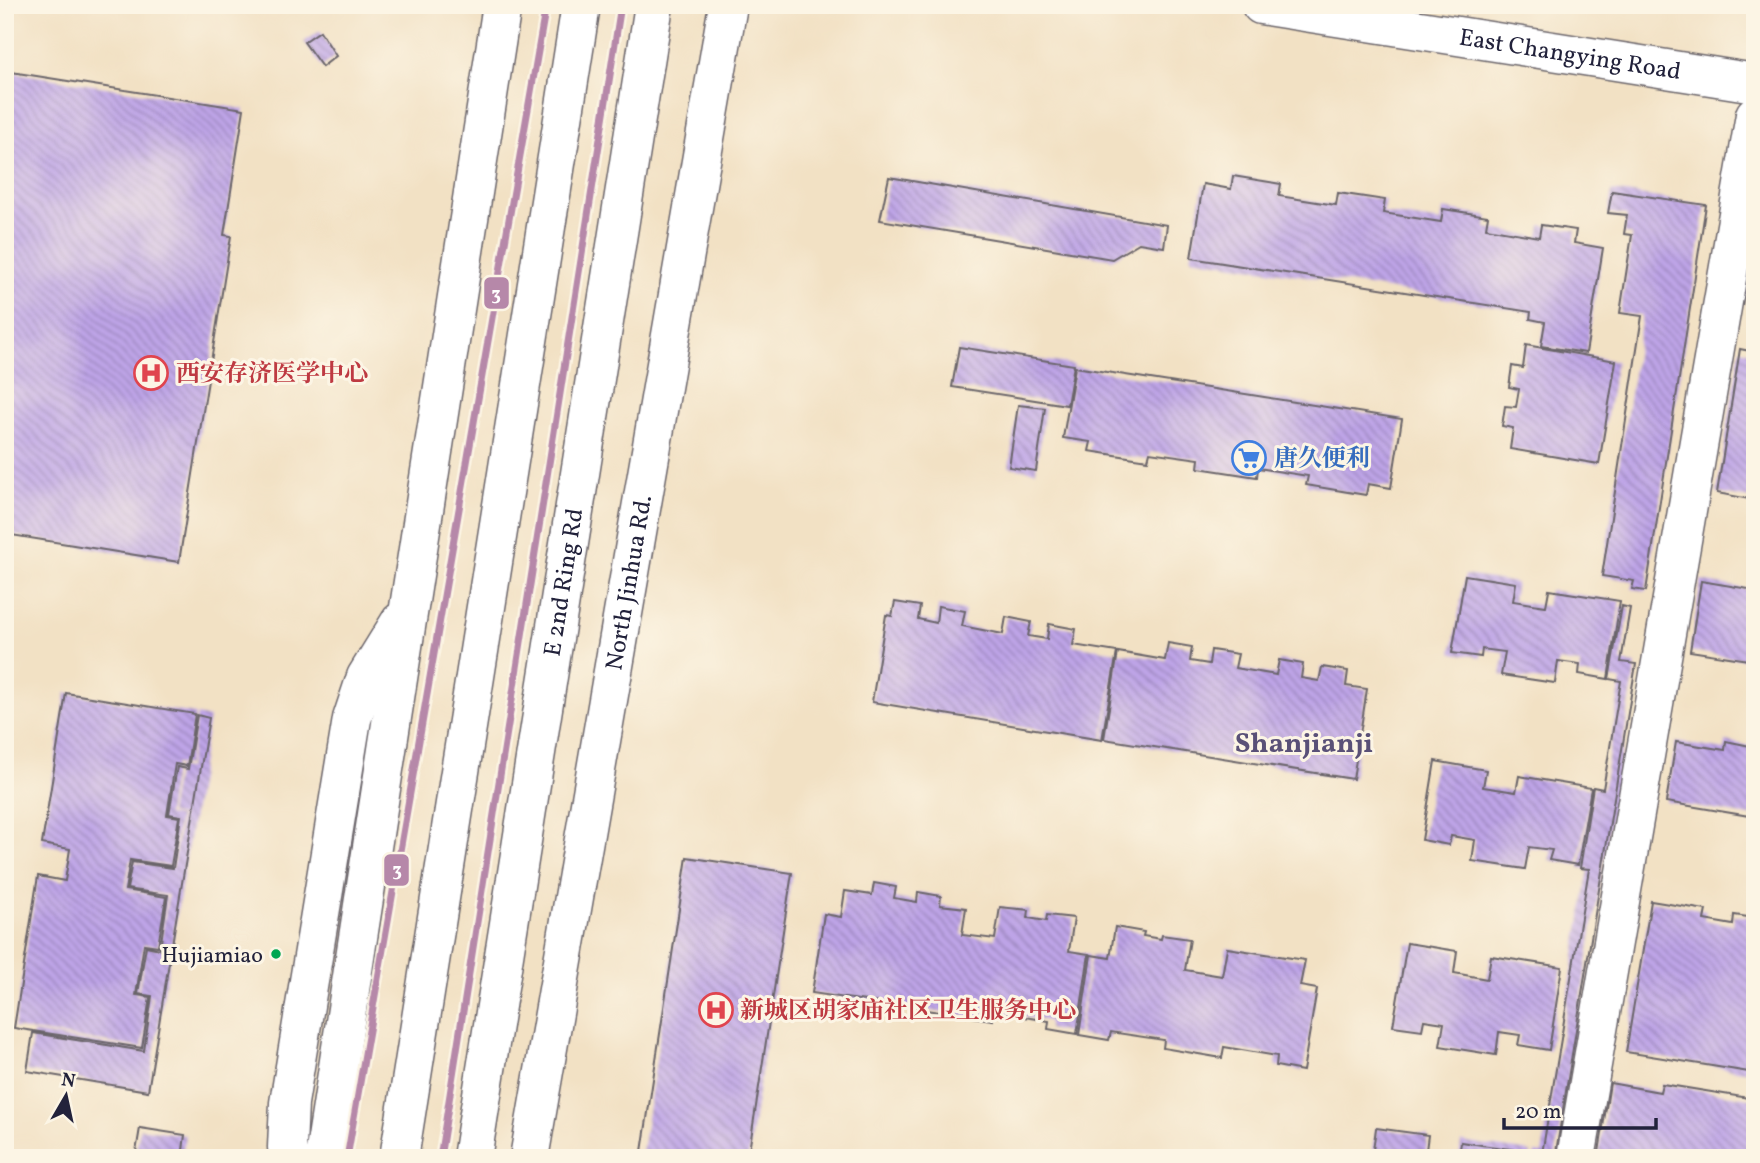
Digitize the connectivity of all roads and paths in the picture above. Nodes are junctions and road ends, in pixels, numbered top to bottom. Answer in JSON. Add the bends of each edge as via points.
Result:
{"nodes":[{"id":1,"x":502,"y":5,"type":"edge"},
{"id":2,"x":581,"y":5,"type":"edge"},
{"id":3,"x":653,"y":5,"type":"edge"},
{"id":4,"x":728,"y":5,"type":"edge"},
{"id":5,"x":1261,"y":5,"type":"edge"},
{"id":6,"x":1755,"y":83,"type":"edge"},
{"id":7,"x":1755,"y":115,"type":"edge"},
{"id":8,"x":416,"y":569,"type":"junction"},
{"id":9,"x":289,"y":1158,"type":"edge"},
{"id":10,"x":324,"y":1158,"type":"edge"},
{"id":11,"x":399,"y":1158,"type":"edge"},
{"id":12,"x":472,"y":1158,"type":"edge"},
{"id":13,"x":529,"y":1158,"type":"edge"},
{"id":14,"x":1576,"y":1158,"type":"edge"}],
"edges":[{"from":1,"to":8,"type":"main road"},
{"from":2,"to":11,"type":"main road"},
{"from":3,"to":12,"type":"main road","name":"E 2nd Ring Rd"},
{"from":4,"to":13,"type":"main road","name":"North Jinhua Rd."},
{"from":5,"to":6,"type":"main road","name":"East Changying Road"},
{"from":7,"to":14,"type":"main road"},
{"from":8,"to":9,"type":"main road","via":[[400,623],[366,677],[352,719],[289,1102]]},
{"from":8,"to":10,"type":"main road"}]}
